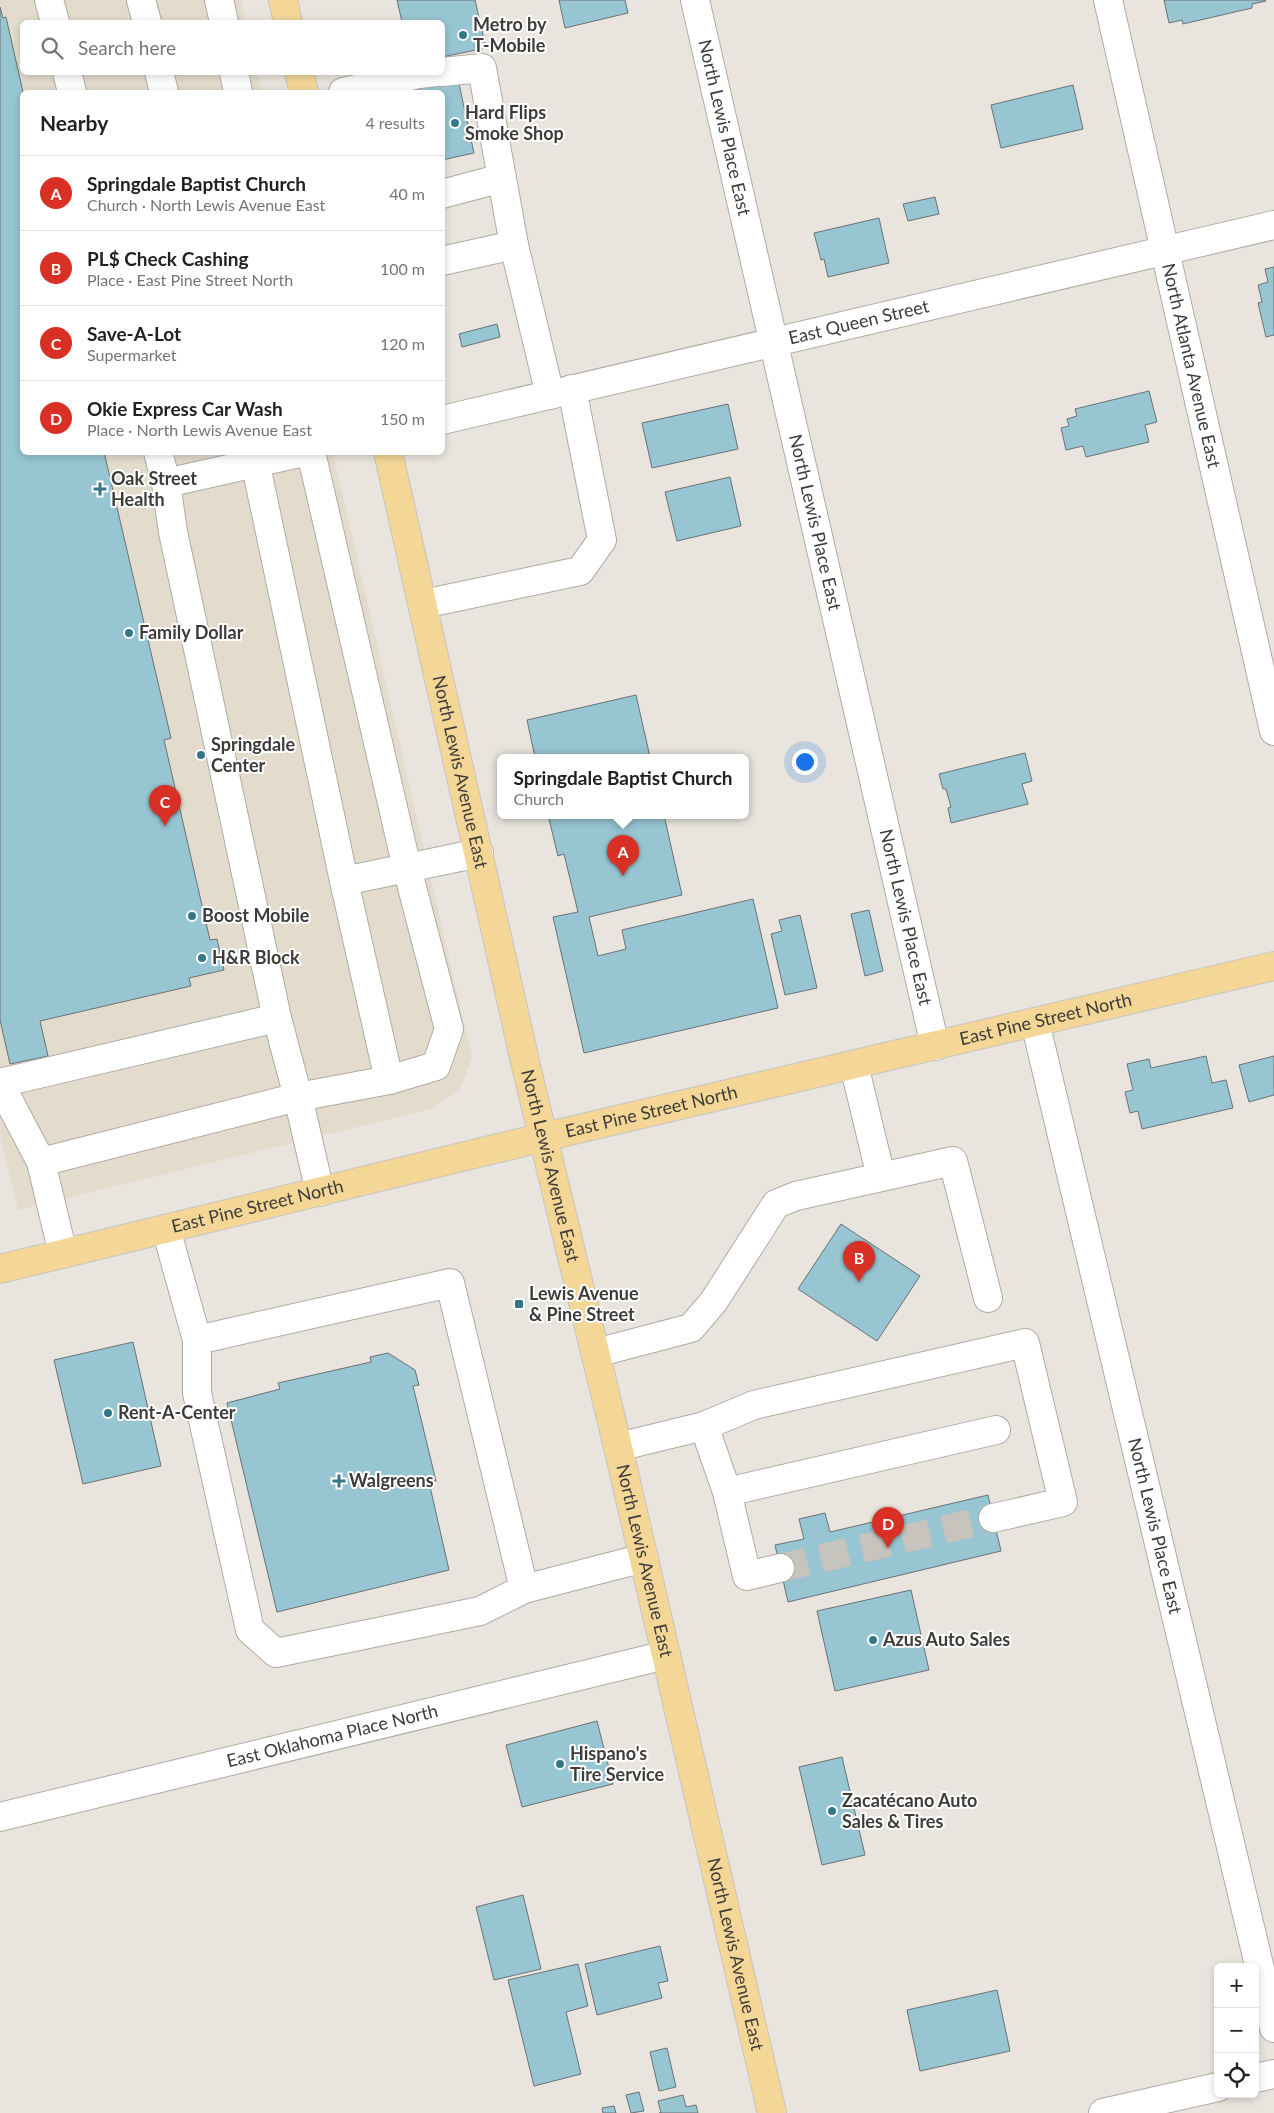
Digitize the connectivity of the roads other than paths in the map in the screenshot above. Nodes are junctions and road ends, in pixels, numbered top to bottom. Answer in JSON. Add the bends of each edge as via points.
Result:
{"nodes":[{"id":1,"x":49,"y":0,"type":"edge"},
{"id":2,"x":141,"y":0,"type":"edge"},
{"id":3,"x":220,"y":0,"type":"edge"},
{"id":4,"x":283,"y":0,"type":"edge"},
{"id":5,"x":695,"y":0,"type":"edge"},
{"id":6,"x":1108,"y":0,"type":"edge"},
{"id":7,"x":54,"y":20,"type":"edge"},
{"id":8,"x":146,"y":20,"type":"edge"},
{"id":9,"x":224,"y":20,"type":"edge"},
{"id":10,"x":288,"y":20,"type":"edge"},
{"id":11,"x":445,"y":72,"type":"edge"},
{"id":12,"x":68,"y":75,"type":"edge"},
{"id":13,"x":160,"y":75,"type":"edge"},
{"id":14,"x":235,"y":75,"type":"edge"},
{"id":15,"x":300,"y":75,"type":"edge"},
{"id":16,"x":416,"y":75,"type":"edge"},
{"id":17,"x":372,"y":89,"type":"edge"},
{"id":18,"x":72,"y":90,"type":"edge"},
{"id":19,"x":164,"y":90,"type":"edge"},
{"id":20,"x":238,"y":90,"type":"edge"},
{"id":21,"x":304,"y":90,"type":"edge"},
{"id":22,"x":502,"y":178,"type":"junction"},
{"id":23,"x":445,"y":193,"type":"edge"},
{"id":24,"x":1274,"y":225,"type":"edge"},
{"id":25,"x":514,"y":245,"type":"junction"},
{"id":26,"x":1164,"y":250,"type":"junction"},
{"id":27,"x":445,"y":260,"type":"edge"},
{"id":28,"x":774,"y":341,"type":"junction"},
{"id":29,"x":561,"y":392,"type":"junction"},
{"id":30,"x":445,"y":419,"type":"edge"},
{"id":31,"x":159,"y":455,"type":"edge"},
{"id":32,"x":279,"y":455,"type":"edge"},
{"id":33,"x":312,"y":455,"type":"edge"},
{"id":34,"x":389,"y":455,"type":"edge"},
{"id":35,"x":254,"y":458,"type":"edge"},
{"id":36,"x":166,"y":483,"type":"junction"},
{"id":37,"x":423,"y":604,"type":"junction"},
{"id":38,"x":1274,"y":730,"type":"edge"},
{"id":39,"x":479,"y":853,"type":"junction"},
{"id":40,"x":407,"y":868,"type":"junction"},
{"id":41,"x":344,"y":881,"type":"junction"},
{"id":42,"x":1274,"y":966,"type":"edge"},
{"id":43,"x":277,"y":1018,"type":"junction"},
{"id":44,"x":1035,"y":1022,"type":"junction"},
{"id":45,"x":935,"y":1046,"type":"junction"},
{"id":46,"x":854,"y":1065,"type":"junction"},
{"id":47,"x":389,"y":1080,"type":"junction"},
{"id":48,"x":0,"y":1083,"type":"edge"},
{"id":49,"x":298,"y":1097,"type":"junction"},
{"id":50,"x":544,"y":1137,"type":"junction"},
{"id":51,"x":41,"y":1162,"type":"junction"},
{"id":52,"x":881,"y":1177,"type":"junction"},
{"id":53,"x":320,"y":1192,"type":"junction"},
{"id":54,"x":166,"y":1229,"type":"junction"},
{"id":55,"x":63,"y":1254,"type":"junction"},
{"id":56,"x":0,"y":1269,"type":"edge"},
{"id":57,"x":988,"y":1298,"type":"dead end"},
{"id":58,"x":197,"y":1340,"type":"junction"},
{"id":59,"x":596,"y":1353,"type":"junction"},
{"id":60,"x":704,"y":1426,"type":"junction"},
{"id":61,"x":996,"y":1430,"type":"dead end"},
{"id":62,"x":618,"y":1447,"type":"junction"},
{"id":63,"x":727,"y":1492,"type":"junction"},
{"id":64,"x":993,"y":1518,"type":"tunnel mouth"},
{"id":65,"x":644,"y":1558,"type":"junction"},
{"id":66,"x":780,"y":1568,"type":"tunnel mouth"},
{"id":67,"x":524,"y":1589,"type":"junction"},
{"id":68,"x":666,"y":1655,"type":"junction"},
{"id":69,"x":0,"y":1817,"type":"edge"},
{"id":70,"x":1274,"y":2028,"type":"edge"},
{"id":71,"x":1274,"y":2074,"type":"edge"},
{"id":72,"x":1259,"y":2077,"type":"edge"},
{"id":73,"x":1214,"y":2088,"type":"edge"},
{"id":74,"x":772,"y":2113,"type":"edge"},
{"id":75,"x":1104,"y":2113,"type":"edge"}],
"edges":[{"from":1,"to":7,"type":"street"},
{"from":2,"to":8,"type":"street"},
{"from":3,"to":9,"type":"street"},
{"from":4,"to":10,"type":"main road"},
{"from":5,"to":28,"type":"street","name":"North Lewis Place East"},
{"from":6,"to":26,"type":"street","name":"North Atlanta Avenue East"},
{"from":11,"to":22,"type":"street","via":[[482,68]]},
{"from":12,"to":18,"type":"street"},
{"from":13,"to":19,"type":"street"},
{"from":14,"to":20,"type":"street"},
{"from":15,"to":21,"type":"main road"},
{"from":16,"to":17,"type":"street"},
{"from":22,"to":23,"type":"street"},
{"from":22,"to":25,"type":"street"},
{"from":24,"to":26,"type":"street","name":"East Queen Street"},
{"from":25,"to":27,"type":"street"},
{"from":25,"to":29,"type":"street"},
{"from":26,"to":28,"type":"street","name":"East Queen Street"},
{"from":26,"to":38,"type":"street","name":"North Atlanta Avenue East"},
{"from":28,"to":29,"type":"street","name":"East Queen Street"},
{"from":28,"to":45,"type":"street","name":"North Lewis Place East"},
{"from":29,"to":30,"type":"street","name":"East Queen Street"},
{"from":29,"to":37,"type":"street","via":[[602,540],[580,571]]},
{"from":31,"to":36,"type":"street"},
{"from":32,"to":35,"type":"street"},
{"from":33,"to":40,"type":"street"},
{"from":34,"to":37,"type":"main road","name":"North Lewis Avenue East"},
{"from":35,"to":36,"type":"street"},
{"from":35,"to":41,"type":"street"},
{"from":36,"to":43,"type":"street","via":[[175,542]]},
{"from":37,"to":39,"type":"main road","name":"North Lewis Avenue East"},
{"from":39,"to":40,"type":"street"},
{"from":39,"to":50,"type":"main road","name":"North Lewis Avenue East"},
{"from":40,"to":41,"type":"street"},
{"from":40,"to":47,"type":"street","via":[[449,1029],[436,1066]]},
{"from":41,"to":47,"type":"street"},
{"from":42,"to":44,"type":"main road","name":"East Pine Street North"},
{"from":43,"to":48,"type":"street"},
{"from":43,"to":49,"type":"street"},
{"from":44,"to":45,"type":"main road","name":"East Pine Street North"},
{"from":44,"to":70,"type":"street","name":"North Lewis Place East"},
{"from":45,"to":46,"type":"main road","name":"East Pine Street North"},
{"from":46,"to":50,"type":"main road","name":"East Pine Street North"},
{"from":46,"to":52,"type":"street"},
{"from":47,"to":49,"type":"street"},
{"from":48,"to":51,"type":"street"},
{"from":49,"to":51,"type":"street"},
{"from":49,"to":53,"type":"street"},
{"from":50,"to":53,"type":"main road","name":"East Pine Street North"},
{"from":50,"to":59,"type":"main road","name":"North Lewis Avenue East"},
{"from":51,"to":55,"type":"street"},
{"from":52,"to":57,"type":"street","via":[[953,1161]]},
{"from":52,"to":59,"type":"street","via":[[796,1196],[776,1204],[714,1301],[691,1328]]},
{"from":53,"to":54,"type":"main road","name":"East Pine Street North"},
{"from":54,"to":55,"type":"main road","name":"East Pine Street North"},
{"from":54,"to":58,"type":"street"},
{"from":55,"to":56,"type":"main road","name":"East Pine Street North"},
{"from":58,"to":67,"type":"street","via":[[450,1283]]},
{"from":58,"to":67,"type":"street","via":[[197,1393],[250,1630],[276,1653],[480,1611]]},
{"from":59,"to":62,"type":"main road","name":"North Lewis Avenue East"},
{"from":60,"to":62,"type":"street"},
{"from":60,"to":63,"type":"street"},
{"from":60,"to":64,"type":"street","via":[[754,1405],[1025,1343],[1063,1502]]},
{"from":61,"to":63,"type":"street"},
{"from":62,"to":65,"type":"main road","name":"North Lewis Avenue East"},
{"from":63,"to":66,"type":"street","via":[[747,1576]]},
{"from":65,"to":67,"type":"street"},
{"from":65,"to":68,"type":"main road","name":"North Lewis Avenue East"},
{"from":68,"to":69,"type":"street","name":"East Oklahoma Place North"},
{"from":68,"to":74,"type":"main road","name":"North Lewis Avenue East"},
{"from":71,"to":72,"type":"street"},
{"from":73,"to":75,"type":"street"}]}
